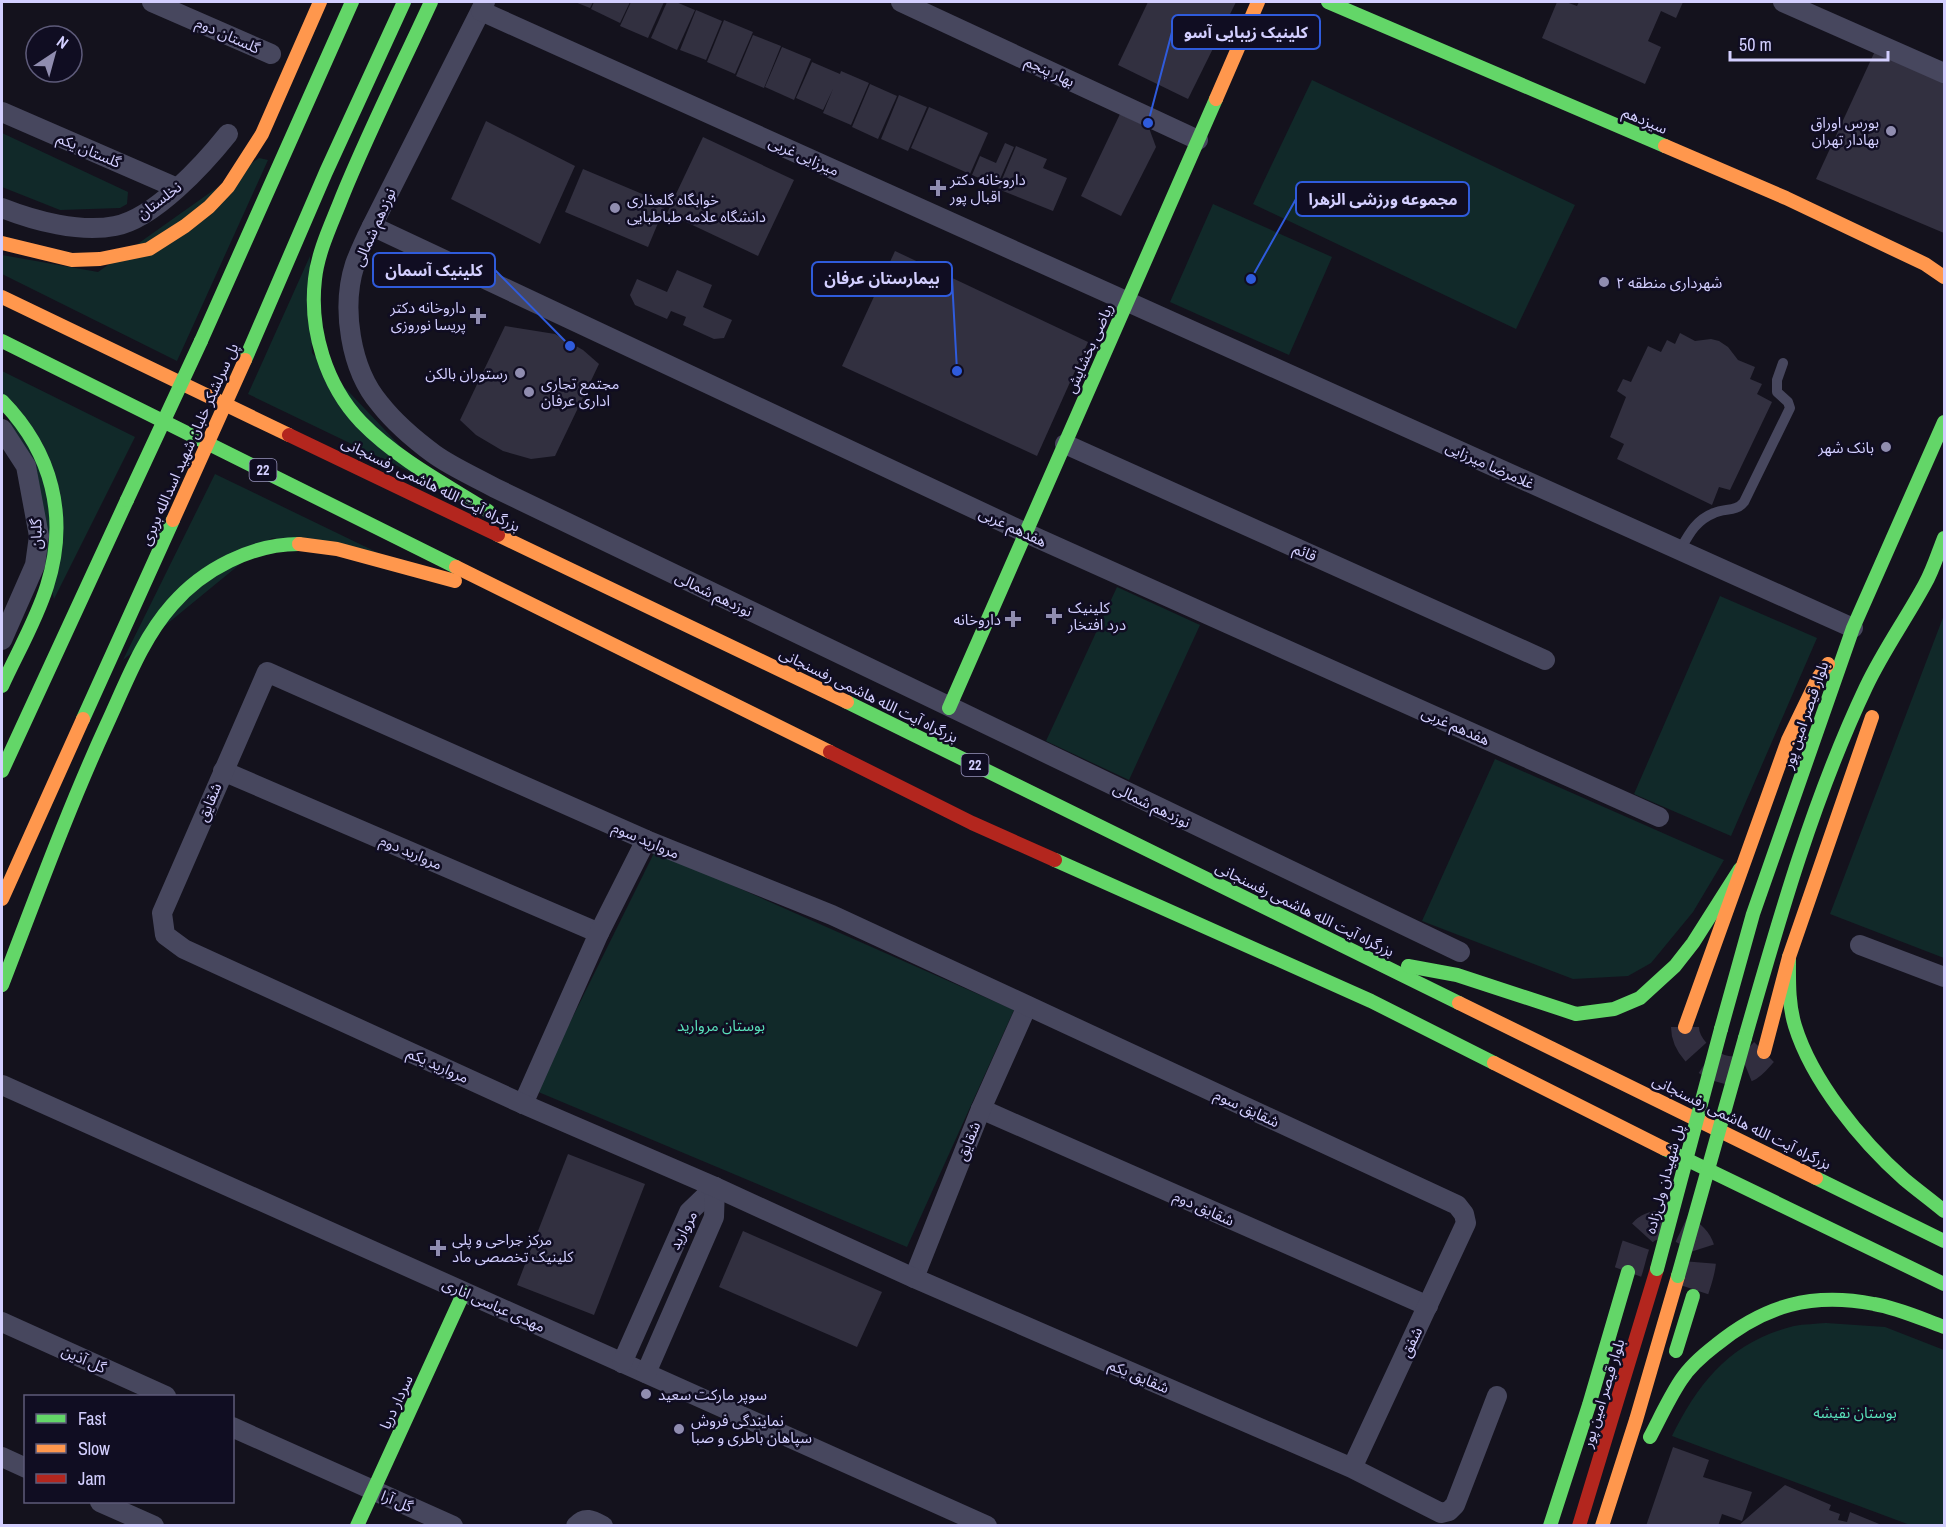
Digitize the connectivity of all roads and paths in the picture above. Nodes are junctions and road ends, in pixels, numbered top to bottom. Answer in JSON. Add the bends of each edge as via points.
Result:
{"nodes":[{"id":1,"x":152,"y":2,"type":"edge"},
{"id":2,"x":320,"y":2,"type":"edge"},
{"id":3,"x":352,"y":2,"type":"edge"},
{"id":4,"x":404,"y":2,"type":"edge"},
{"id":5,"x":431,"y":2,"type":"edge"},
{"id":6,"x":901,"y":2,"type":"edge"},
{"id":7,"x":1258,"y":2,"type":"edge"},
{"id":8,"x":1328,"y":2,"type":"edge"},
{"id":9,"x":1783,"y":2,"type":"edge"},
{"id":10,"x":483,"y":6,"type":"edge"},
{"id":11,"x":271,"y":54,"type":"dead end"},
{"id":12,"x":1944,"y":73,"type":"edge"},
{"id":13,"x":2,"y":111,"type":"edge"},
{"id":14,"x":228,"y":134,"type":"dead end"},
{"id":15,"x":1198,"y":140,"type":"junction"},
{"id":16,"x":177,"y":188,"type":"junction"},
{"id":17,"x":2,"y":208,"type":"edge"},
{"id":18,"x":372,"y":226,"type":"junction"},
{"id":19,"x":2,"y":243,"type":"edge"},
{"id":20,"x":1944,"y":277,"type":"edge"},
{"id":21,"x":2,"y":297,"type":"edge"},
{"id":22,"x":1127,"y":302,"type":"junction"},
{"id":23,"x":2,"y":341,"type":"edge"},
{"id":24,"x":1784,"y":363,"type":"dead end"},
{"id":25,"x":2,"y":401,"type":"edge"},
{"id":26,"x":1944,"y":422,"type":"edge"},
{"id":27,"x":2,"y":429,"type":"edge"},
{"id":28,"x":1065,"y":444,"type":"junction"},
{"id":29,"x":1026,"y":533,"type":"junction"},
{"id":30,"x":1944,"y":538,"type":"edge"},
{"id":31,"x":1680,"y":550,"type":"junction"},
{"id":32,"x":587,"y":577,"type":"junction"},
{"id":33,"x":1926,"y":582,"type":"junction"},
{"id":34,"x":1944,"y":589,"type":"edge"},
{"id":35,"x":524,"y":600,"type":"junction"},
{"id":36,"x":1853,"y":628,"type":"junction"},
{"id":37,"x":1895,"y":636,"type":"junction"},
{"id":38,"x":2,"y":640,"type":"edge"},
{"id":39,"x":1545,"y":660,"type":"dead end"},
{"id":40,"x":267,"y":672,"type":"joint"},
{"id":41,"x":2,"y":686,"type":"edge"},
{"id":42,"x":950,"y":708,"type":"junction"},
{"id":43,"x":2,"y":771,"type":"edge"},
{"id":44,"x":223,"y":771,"type":"junction"},
{"id":45,"x":1659,"y":817,"type":"dead end"},
{"id":46,"x":646,"y":840,"type":"junction"},
{"id":47,"x":1740,"y":869,"type":"junction"},
{"id":48,"x":2,"y":899,"type":"edge"},
{"id":49,"x":599,"y":933,"type":"junction"},
{"id":50,"x":165,"y":935,"type":"joint"},
{"id":51,"x":1860,"y":945,"type":"dead end"},
{"id":52,"x":1460,"y":952,"type":"dead end"},
{"id":53,"x":1789,"y":957,"type":"junction"},
{"id":54,"x":1372,"y":960,"type":"junction"},
{"id":55,"x":1944,"y":976,"type":"edge"},
{"id":56,"x":2,"y":985,"type":"edge"},
{"id":57,"x":1027,"y":1005,"type":"junction"},
{"id":58,"x":1685,"y":1027,"type":"tunnel mouth"},
{"id":59,"x":1721,"y":1029,"type":"joint"},
{"id":60,"x":1764,"y":1052,"type":"tunnel mouth"},
{"id":61,"x":2,"y":1085,"type":"edge"},
{"id":62,"x":523,"y":1104,"type":"junction"},
{"id":63,"x":981,"y":1109,"type":"junction"},
{"id":64,"x":715,"y":1187,"type":"junction"},
{"id":65,"x":1944,"y":1210,"type":"edge"},
{"id":66,"x":1464,"y":1214,"type":"joint"},
{"id":67,"x":1944,"y":1241,"type":"edge"},
{"id":68,"x":1657,"y":1269,"type":"joint"},
{"id":69,"x":1628,"y":1272,"type":"tunnel mouth"},
{"id":70,"x":914,"y":1278,"type":"junction"},
{"id":71,"x":1944,"y":1284,"type":"edge"},
{"id":72,"x":464,"y":1292,"type":"junction"},
{"id":73,"x":1693,"y":1296,"type":"tunnel mouth"},
{"id":74,"x":1428,"y":1306,"type":"junction"},
{"id":75,"x":2,"y":1322,"type":"edge"},
{"id":76,"x":1944,"y":1327,"type":"edge"},
{"id":77,"x":622,"y":1363,"type":"junction"},
{"id":78,"x":646,"y":1373,"type":"junction"},
{"id":79,"x":164,"y":1395,"type":"edge"},
{"id":80,"x":1497,"y":1396,"type":"dead end"},
{"id":81,"x":234,"y":1428,"type":"edge"},
{"id":82,"x":2,"y":1457,"type":"edge"},
{"id":83,"x":24,"y":1467,"type":"edge"},
{"id":84,"x":1352,"y":1468,"type":"junction"},
{"id":85,"x":373,"y":1491,"type":"junction"},
{"id":86,"x":102,"y":1503,"type":"edge"},
{"id":87,"x":154,"y":1526,"type":"edge"},
{"id":88,"x":357,"y":1526,"type":"edge"},
{"id":89,"x":453,"y":1526,"type":"edge"},
{"id":90,"x":576,"y":1526,"type":"edge"},
{"id":91,"x":603,"y":1526,"type":"edge"},
{"id":92,"x":987,"y":1526,"type":"edge"},
{"id":93,"x":1550,"y":1526,"type":"edge"},
{"id":94,"x":1579,"y":1526,"type":"edge"},
{"id":95,"x":1602,"y":1526,"type":"edge"}],
"edges":[{"from":1,"to":11,"type":"street","name":"گلستان دوم"},
{"from":2,"to":19,"type":"main road","via":[[262,134],[228,187],[185,226],[149,249],[100,259],[72,260]]},
{"from":3,"to":43,"type":"main road","name":"پل سرلشکر خلبان شهید اسدالله بربری","bridge":true},
{"from":4,"to":48,"type":"main road","name":"پل سرلشکر خلبان شهید اسدالله بربری","bridge":true},
{"from":5,"to":32,"type":"main road","via":[[346,188],[318,262],[313,299],[323,359],[349,408],[373,432]]},
{"from":6,"to":15,"type":"street","name":"بهار پنجم"},
{"from":7,"to":15,"type":"main road","name":"ریاضی بخشایش"},
{"from":8,"to":20,"type":"main road","name":"سیزدهم","via":[[1786,198],[1925,264]]},
{"from":9,"to":12,"type":"street"},
{"from":10,"to":18,"type":"street","name":"نوزدهم شمالی"},
{"from":10,"to":22,"type":"street","name":"میرزایی غربی"},
{"from":13,"to":16,"type":"street","name":"گلستان یکم"},
{"from":14,"to":16,"type":"street","name":"نخلستان","via":[[204,164]]},
{"from":15,"to":22,"type":"main road","name":"ریاضی بخشایش"},
{"from":16,"to":17,"type":"street","name":"نخلستان","via":[[143,215],[116,226],[74,227]]},
{"from":18,"to":29,"type":"street","name":"هفدهم غربی"},
{"from":18,"to":42,"type":"street","name":"نوزدهم شمالی","via":[[355,264],[348,306],[350,334],[357,361],[378,403],[406,431],[436,456],[495,488]]},
{"from":21,"to":32,"type":"main road","name":"بزرگراه آیت الله هاشمی رفسنجانی","number":"22"},
{"from":22,"to":28,"type":"main road","name":"ریاضی بخشایش"},
{"from":22,"to":31,"type":"street","name":"غلامرضا میرزایی"},
{"from":23,"to":35,"type":"main road","number":"22"},
{"from":24,"to":31,"type":"lane","via":[[1777,392],[1790,408],[1744,502],[1736,509],[1715,512],[1696,524]]},
{"from":25,"to":41,"type":"main road","via":[[19,418],[39,449],[50,479],[55,512],[55,551],[46,586]]},
{"from":26,"to":36,"type":"main road","name":"بلوار قیصر امین پور"},
{"from":27,"to":38,"type":"street","name":"گلبان","via":[[26,466],[39,536],[35,564]]},
{"from":28,"to":29,"type":"main road","name":"ریاضی بخشایش"},
{"from":28,"to":39,"type":"street","name":"قائم"},
{"from":29,"to":42,"type":"main road","name":"ریاضی بخشایش"},
{"from":29,"to":45,"type":"street","name":"هفدهم غربی"},
{"from":30,"to":33,"type":"main road"},
{"from":31,"to":36,"type":"street","name":"غلامرضا میرزایی"},
{"from":32,"to":54,"type":"main road","name":"بزرگراه آیت الله هاشمی رفسنجانی","number":"22"},
{"from":33,"to":34,"type":"street"},
{"from":33,"to":37,"type":"main road"},
{"from":35,"to":56,"type":"main road","via":[[315,544],[279,545],[248,553],[193,585],[157,625],[136,661],[87,770]]},
{"from":35,"to":71,"type":"main road","number":"22","via":[[972,823],[1371,1001]]},
{"from":36,"to":47,"type":"main road","via":[[1818,678],[1788,740]]},
{"from":36,"to":59,"type":"main road","name":"بلوار قیصر امین پور","via":[[1753,914]]},
{"from":37,"to":53,"type":"main road"},
{"from":37,"to":95,"type":"main road","bridge":true,"via":[[1867,685],[1812,820],[1781,911],[1678,1276]]},
{"from":40,"to":44,"type":"street","name":"شقایق"},
{"from":40,"to":46,"type":"street","name":"مروارید سوم"},
{"from":42,"to":52,"type":"street","name":"نوزدهم شمالی"},
{"from":44,"to":49,"type":"street","name":"مروارید دوم"},
{"from":44,"to":50,"type":"street","name":"شقایق","via":[[162,913]]},
{"from":46,"to":49,"type":"street"},
{"from":46,"to":57,"type":"street","name":"مروارید سوم","via":[[832,915]]},
{"from":47,"to":54,"type":"main road","via":[[1675,966],[1640,998],[1614,1009],[1576,1014],[1457,975]]},
{"from":47,"to":58,"type":"main road"},
{"from":49,"to":62,"type":"street"},
{"from":50,"to":62,"type":"street","name":"مروارید یکم","via":[[184,949]]},
{"from":51,"to":55,"type":"street"},
{"from":53,"to":60,"type":"main road"},
{"from":53,"to":65,"type":"main road","via":[[1790,1005],[1811,1063],[1860,1132],[1904,1179]]},
{"from":54,"to":67,"type":"main road","name":"بزرگراه آیت الله هاشمی رفسنجانی","number":"22"},
{"from":57,"to":63,"type":"street","name":"شقایق"},
{"from":57,"to":66,"type":"street","name":"شقایق سوم","via":[[1457,1205]]},
{"from":59,"to":68,"type":"main road","name":"پل شهیدان ولی‌زاده","bridge":true},
{"from":61,"to":72,"type":"street","name":"مهدی عباسی اناری"},
{"from":62,"to":64,"type":"street","name":"مروارید یکم"},
{"from":63,"to":70,"type":"street","name":"شقایق"},
{"from":63,"to":74,"type":"street","name":"شقایق دوم"},
{"from":64,"to":70,"type":"street","name":"شقایق یکم"},
{"from":64,"to":77,"type":"street","name":"مروارید","via":[[689,1212]]},
{"from":64,"to":78,"type":"street","name":"مروارید","via":[[714,1217]]},
{"from":66,"to":74,"type":"street","name":"شفق","via":[[1466,1223]]},
{"from":68,"to":94,"type":"main road","name":"بلوار قیصر امین پور"},
{"from":69,"to":93,"type":"main road"},
{"from":70,"to":84,"type":"street","name":"شقایق یکم"},
{"from":72,"to":77,"type":"street","name":"مهدی عباسی اناری"},
{"from":72,"to":85,"type":"main road","name":"سردار دریا"},
{"from":73,"to":76,"type":"main road","via":[[1648,1443],[1696,1360],[1739,1326],[1783,1306],[1841,1299],[1877,1304]]},
{"from":74,"to":84,"type":"street","name":"شفق"},
{"from":75,"to":79,"type":"street","name":"گل آذین"},
{"from":77,"to":78,"type":"street","name":"مهدی عباسی اناری"},
{"from":78,"to":92,"type":"street","name":"مهدی عباسی اناری"},
{"from":80,"to":84,"type":"street","name":"شقایق یکم","via":[[1455,1505],[1449,1511],[1441,1513]]},
{"from":81,"to":85,"type":"street"},
{"from":82,"to":83,"type":"street"},
{"from":85,"to":88,"type":"main road","name":"سردار دریا"},
{"from":85,"to":89,"type":"street","name":"گل آرا"},
{"from":86,"to":87,"type":"street"},
{"from":90,"to":91,"type":"street","via":[[589,1519]]}]}
